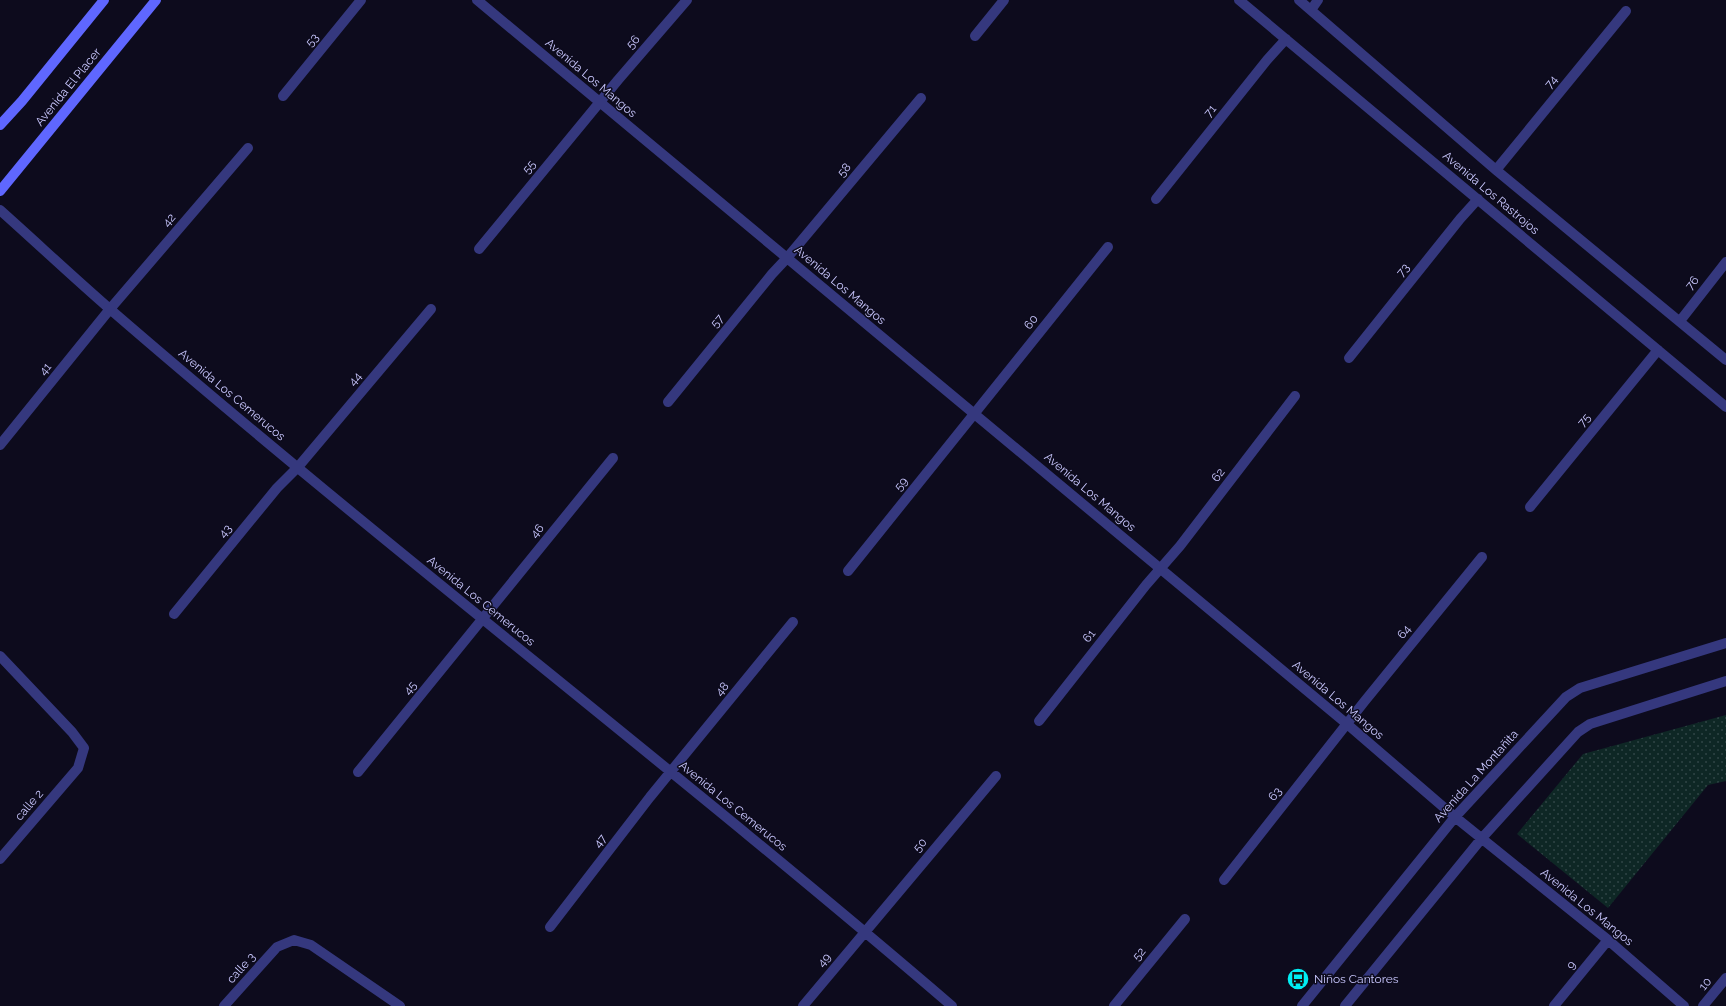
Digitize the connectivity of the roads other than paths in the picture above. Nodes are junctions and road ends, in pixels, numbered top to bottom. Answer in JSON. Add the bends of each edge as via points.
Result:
{"nodes":[{"id":1,"x":104,"y":0,"type":"edge"},
{"id":2,"x":156,"y":0,"type":"edge"},
{"id":3,"x":361,"y":0,"type":"edge"},
{"id":4,"x":477,"y":0,"type":"edge"},
{"id":5,"x":687,"y":0,"type":"edge"},
{"id":6,"x":1004,"y":0,"type":"edge"},
{"id":7,"x":1239,"y":0,"type":"edge"},
{"id":8,"x":1299,"y":0,"type":"edge"},
{"id":9,"x":1318,"y":0,"type":"edge"},
{"id":10,"x":1311,"y":10,"type":"junction"},
{"id":11,"x":1626,"y":11,"type":"dead end"},
{"id":12,"x":975,"y":36,"type":"dead end"},
{"id":13,"x":1286,"y":39,"type":"junction"},
{"id":14,"x":283,"y":96,"type":"dead end"},
{"id":15,"x":921,"y":98,"type":"dead end"},
{"id":16,"x":600,"y":102,"type":"junction"},
{"id":17,"x":0,"y":125,"type":"edge"},
{"id":18,"x":248,"y":148,"type":"dead end"},
{"id":19,"x":1496,"y":170,"type":"junction"},
{"id":20,"x":0,"y":191,"type":"edge"},
{"id":21,"x":1156,"y":199,"type":"dead end"},
{"id":22,"x":1478,"y":199,"type":"junction"},
{"id":23,"x":0,"y":210,"type":"edge"},
{"id":24,"x":1108,"y":247,"type":"dead end"},
{"id":25,"x":479,"y":249,"type":"dead end"},
{"id":26,"x":787,"y":258,"type":"junction"},
{"id":27,"x":1726,"y":262,"type":"edge"},
{"id":28,"x":110,"y":309,"type":"junction"},
{"id":29,"x":431,"y":309,"type":"dead end"},
{"id":30,"x":1680,"y":321,"type":"junction"},
{"id":31,"x":1658,"y":350,"type":"junction"},
{"id":32,"x":1349,"y":358,"type":"dead end"},
{"id":33,"x":1726,"y":360,"type":"edge"},
{"id":34,"x":1295,"y":396,"type":"dead end"},
{"id":35,"x":668,"y":402,"type":"dead end"},
{"id":36,"x":1726,"y":407,"type":"edge"},
{"id":37,"x":974,"y":413,"type":"junction"},
{"id":38,"x":0,"y":445,"type":"edge"},
{"id":39,"x":613,"y":458,"type":"dead end"},
{"id":40,"x":298,"y":467,"type":"junction"},
{"id":41,"x":1530,"y":506,"type":"dead end"},
{"id":42,"x":1482,"y":557,"type":"dead end"},
{"id":43,"x":1161,"y":568,"type":"junction"},
{"id":44,"x":848,"y":571,"type":"dead end"},
{"id":45,"x":174,"y":614,"type":"dead end"},
{"id":46,"x":483,"y":620,"type":"junction"},
{"id":47,"x":793,"y":622,"type":"dead end"},
{"id":48,"x":1726,"y":643,"type":"edge"},
{"id":49,"x":0,"y":656,"type":"edge"},
{"id":50,"x":1726,"y":681,"type":"edge"},
{"id":51,"x":1039,"y":721,"type":"dead end"},
{"id":52,"x":1347,"y":724,"type":"junction"},
{"id":53,"x":358,"y":772,"type":"dead end"},
{"id":54,"x":671,"y":772,"type":"junction"},
{"id":55,"x":996,"y":776,"type":"dead end"},
{"id":56,"x":1455,"y":817,"type":"junction"},
{"id":57,"x":1482,"y":838,"type":"junction"},
{"id":58,"x":0,"y":859,"type":"edge"},
{"id":59,"x":1224,"y":880,"type":"dead end"},
{"id":60,"x":1184,"y":919,"type":"dead end"},
{"id":61,"x":550,"y":927,"type":"dead end"},
{"id":62,"x":865,"y":931,"type":"junction"},
{"id":63,"x":1608,"y":940,"type":"junction"},
{"id":64,"x":1726,"y":978,"type":"edge"},
{"id":65,"x":224,"y":1006,"type":"edge"},
{"id":66,"x":400,"y":1006,"type":"edge"},
{"id":67,"x":803,"y":1006,"type":"edge"},
{"id":68,"x":952,"y":1006,"type":"edge"},
{"id":69,"x":1114,"y":1006,"type":"edge"},
{"id":70,"x":1302,"y":1006,"type":"edge"},
{"id":71,"x":1344,"y":1006,"type":"edge"},
{"id":72,"x":1554,"y":1006,"type":"edge"},
{"id":73,"x":1684,"y":1006,"type":"edge"},
{"id":74,"x":1703,"y":1006,"type":"edge"}],
"edges":[{"from":1,"to":17,"type":"street"},
{"from":2,"to":20,"type":"street","name":"Avenida El Placer"},
{"from":3,"to":14,"type":"street","name":"53"},
{"from":4,"to":16,"type":"street","name":"Avenida Los Mangos"},
{"from":5,"to":16,"type":"street","name":"56"},
{"from":6,"to":12,"type":"street"},
{"from":7,"to":13,"type":"street","name":"Avenida Los Rastrojos"},
{"from":8,"to":10,"type":"street","name":"Avenida Los Rastrojos"},
{"from":9,"to":10,"type":"street"},
{"from":10,"to":19,"type":"street","name":"Avenida Los Rastrojos"},
{"from":11,"to":19,"type":"street","name":"74"},
{"from":13,"to":21,"type":"street","name":"71"},
{"from":13,"to":22,"type":"street","name":"Avenida Los Rastrojos"},
{"from":15,"to":26,"type":"street","name":"58"},
{"from":16,"to":25,"type":"street","name":"55"},
{"from":16,"to":26,"type":"street","name":"Avenida Los Mangos"},
{"from":18,"to":28,"type":"street","name":"42"},
{"from":19,"to":30,"type":"street","name":"Avenida Los Rastrojos"},
{"from":22,"to":31,"type":"street","name":"Avenida Los Rastrojos"},
{"from":22,"to":32,"type":"street","name":"73"},
{"from":23,"to":28,"type":"street","name":"Avenida Los Cemerucos"},
{"from":24,"to":37,"type":"street","name":"60"},
{"from":26,"to":35,"type":"street","name":"57"},
{"from":26,"to":37,"type":"street","name":"Avenida Los Mangos"},
{"from":27,"to":30,"type":"street","name":"76"},
{"from":28,"to":38,"type":"street","name":"41"},
{"from":28,"to":40,"type":"street","name":"Avenida Los Cemerucos"},
{"from":29,"to":40,"type":"street","name":"44"},
{"from":30,"to":33,"type":"street","name":"Avenida Los Rastrojos"},
{"from":31,"to":36,"type":"street","name":"Avenida Los Rastrojos"},
{"from":31,"to":41,"type":"street","name":"75"},
{"from":34,"to":43,"type":"street","name":"62"},
{"from":37,"to":43,"type":"street","name":"Avenida Los Mangos"},
{"from":37,"to":44,"type":"street","name":"59"},
{"from":39,"to":46,"type":"street","name":"46"},
{"from":40,"to":45,"type":"street","name":"43"},
{"from":40,"to":46,"type":"street","name":"Avenida Los Cemerucos"},
{"from":42,"to":52,"type":"street","name":"64"},
{"from":43,"to":51,"type":"street","name":"61"},
{"from":43,"to":52,"type":"street","name":"Avenida Los Mangos"},
{"from":46,"to":53,"type":"street","name":"45"},
{"from":46,"to":54,"type":"street","name":"Avenida Los Cemerucos"},
{"from":47,"to":54,"type":"street","name":"48"},
{"from":48,"to":56,"type":"street","name":"Avenida La Montañita","via":[[1580,688],[1566,697]]},
{"from":49,"to":58,"type":"street","name":"calle 2","via":[[84,748],[78,768]]},
{"from":50,"to":57,"type":"street","via":[[1590,724],[1578,732]]},
{"from":52,"to":56,"type":"street","name":"Avenida Los Mangos"},
{"from":52,"to":59,"type":"street","name":"63"},
{"from":54,"to":61,"type":"street","name":"47"},
{"from":54,"to":62,"type":"street","name":"Avenida Los Cemerucos"},
{"from":55,"to":62,"type":"street","name":"50"},
{"from":56,"to":57,"type":"street","name":"Avenida Los Mangos"},
{"from":56,"to":70,"type":"street","name":"Avenida La Montañita"},
{"from":57,"to":63,"type":"street","name":"Avenida Los Mangos"},
{"from":57,"to":71,"type":"street"},
{"from":60,"to":69,"type":"street","name":"52"},
{"from":62,"to":67,"type":"street","name":"49"},
{"from":62,"to":68,"type":"street","name":"Avenida Los Cemerucos"},
{"from":63,"to":72,"type":"street","name":"9"},
{"from":63,"to":73,"type":"street","name":"Avenida Los Mangos"},
{"from":64,"to":74,"type":"street","name":"10"},
{"from":65,"to":66,"type":"street","name":"calle 3","via":[[277,947],[294,940],[311,945]]}]}
